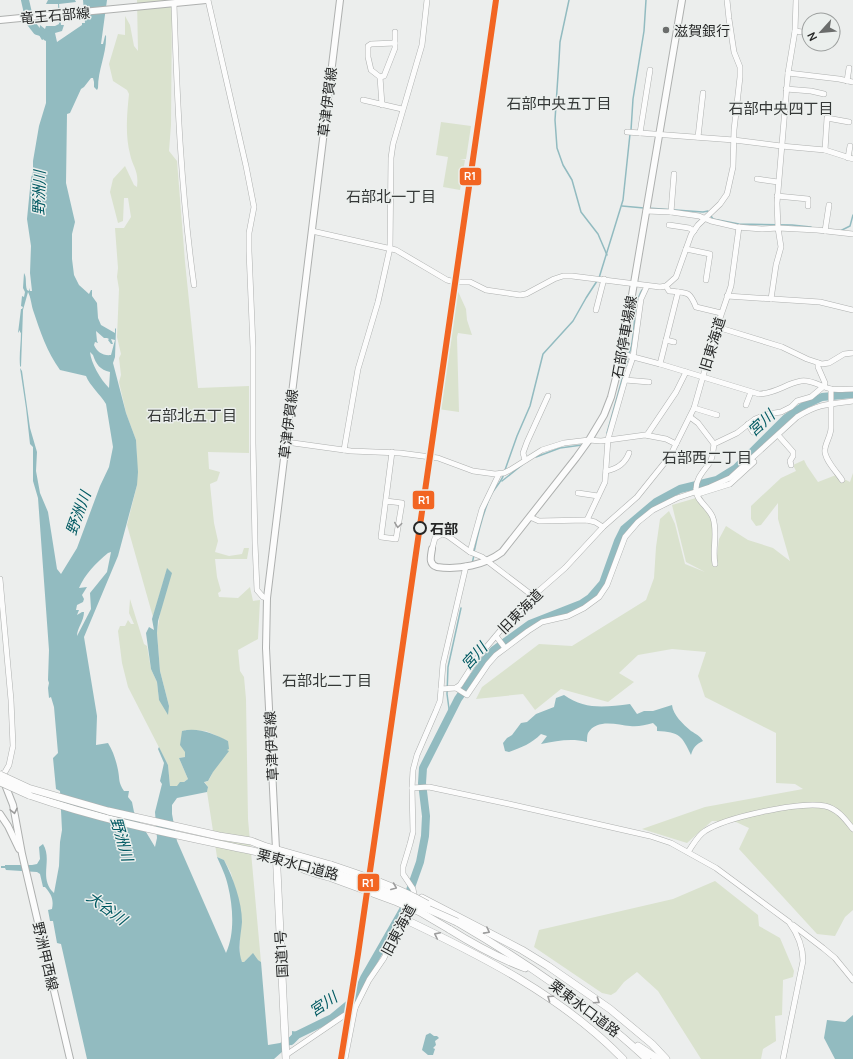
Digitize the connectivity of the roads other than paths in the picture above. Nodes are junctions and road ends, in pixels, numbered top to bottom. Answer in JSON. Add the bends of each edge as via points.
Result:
{"nodes":[{"id":1,"x":207,"y":0,"type":"edge"},
{"id":2,"x":340,"y":0,"type":"edge"},
{"id":3,"x":427,"y":0,"type":"edge"},
{"id":4,"x":682,"y":0,"type":"edge"},
{"id":5,"x":727,"y":0,"type":"edge"},
{"id":6,"x":796,"y":0,"type":"edge"},
{"id":7,"x":172,"y":4,"type":"junction"},
{"id":8,"x":0,"y":20,"type":"edge"},
{"id":9,"x":795,"y":31,"type":"junction"},
{"id":10,"x":395,"y":32,"type":"dead end"},
{"id":11,"x":801,"y":32,"type":"edge"},
{"id":12,"x":395,"y":43,"type":"junction"},
{"id":13,"x":848,"y":68,"type":"dead end"},
{"id":14,"x":650,"y":70,"type":"dead end"},
{"id":15,"x":788,"y":73,"type":"junction"},
{"id":16,"x":380,"y":77,"type":"junction"},
{"id":17,"x":847,"y":81,"type":"junction"},
{"id":18,"x":853,"y":82,"type":"edge"},
{"id":19,"x":786,"y":89,"type":"junction"},
{"id":20,"x":824,"y":94,"type":"dead end"},
{"id":21,"x":704,"y":96,"type":"dead end"},
{"id":22,"x":363,"y":100,"type":"dead end"},
{"id":23,"x":382,"y":104,"type":"junction"},
{"id":24,"x":402,"y":109,"type":"junction"},
{"id":25,"x":849,"y":122,"type":"dead end"},
{"id":26,"x":627,"y":132,"type":"dead end"},
{"id":27,"x":640,"y":133,"type":"junction"},
{"id":28,"x":659,"y":134,"type":"junction"},
{"id":29,"x":698,"y":137,"type":"junction"},
{"id":30,"x":734,"y":140,"type":"junction"},
{"id":31,"x":781,"y":146,"type":"junction"},
{"id":32,"x":850,"y":146,"type":"dead end"},
{"id":33,"x":825,"y":150,"type":"junction"},
{"id":34,"x":850,"y":158,"type":"edge"},
{"id":35,"x":674,"y":174,"type":"dead end"},
{"id":36,"x":757,"y":179,"type":"dead end"},
{"id":37,"x":778,"y":182,"type":"junction"},
{"id":38,"x":777,"y":196,"type":"junction"},
{"id":39,"x":829,"y":205,"type":"dead end"},
{"id":40,"x":808,"y":206,"type":"dead end"},
{"id":41,"x":646,"y":211,"type":"junction"},
{"id":42,"x":671,"y":212,"type":"junction"},
{"id":43,"x":704,"y":219,"type":"junction"},
{"id":44,"x":669,"y":225,"type":"dead end"},
{"id":45,"x":739,"y":227,"type":"junction"},
{"id":46,"x":778,"y":228,"type":"junction"},
{"id":47,"x":312,"y":231,"type":"junction"},
{"id":48,"x":694,"y":231,"type":"junction"},
{"id":49,"x":826,"y":231,"type":"junction"},
{"id":50,"x":853,"y":234,"type":"edge"},
{"id":51,"x":390,"y":248,"type":"junction"},
{"id":52,"x":686,"y":249,"type":"junction"},
{"id":53,"x":604,"y":279,"type":"junction"},
{"id":54,"x":706,"y":280,"type":"dead end"},
{"id":55,"x":634,"y":283,"type":"junction"},
{"id":56,"x":194,"y":285,"type":"dead end"},
{"id":57,"x":647,"y":286,"type":"junction"},
{"id":58,"x":666,"y":286,"type":"junction"},
{"id":59,"x":678,"y":292,"type":"junction"},
{"id":60,"x":728,"y":296,"type":"junction"},
{"id":61,"x":771,"y":299,"type":"junction"},
{"id":62,"x":596,"y":310,"type":"dead end"},
{"id":63,"x":853,"y":310,"type":"edge"},
{"id":64,"x":721,"y":313,"type":"junction"},
{"id":65,"x":717,"y":327,"type":"junction"},
{"id":66,"x":666,"y":340,"type":"junction"},
{"id":67,"x":674,"y":342,"type":"dead end"},
{"id":68,"x":853,"y":353,"type":"edge"},
{"id":69,"x":622,"y":354,"type":"junction"},
{"id":70,"x":633,"y":357,"type":"junction"},
{"id":71,"x":818,"y":363,"type":"junction"},
{"id":72,"x":660,"y":364,"type":"junction"},
{"id":73,"x":686,"y":372,"type":"junction"},
{"id":74,"x":702,"y":378,"type":"junction"},
{"id":75,"x":625,"y":380,"type":"junction"},
{"id":76,"x":649,"y":382,"type":"dead end"},
{"id":77,"x":824,"y":386,"type":"junction"},
{"id":78,"x":853,"y":389,"type":"edge"},
{"id":79,"x":831,"y":391,"type":"junction"},
{"id":80,"x":751,"y":392,"type":"junction"},
{"id":81,"x":548,"y":396,"type":"dead end"},
{"id":82,"x":853,"y":400,"type":"edge"},
{"id":83,"x":830,"y":403,"type":"junction"},
{"id":84,"x":746,"y":405,"type":"dead end"},
{"id":85,"x":694,"y":408,"type":"junction"},
{"id":86,"x":717,"y":415,"type":"dead end"},
{"id":87,"x":690,"y":417,"type":"junction"},
{"id":88,"x":748,"y":424,"type":"junction"},
{"id":89,"x":753,"y":432,"type":"dead end"},
{"id":90,"x":647,"y":435,"type":"junction"},
{"id":91,"x":779,"y":436,"type":"junction"},
{"id":92,"x":589,"y":440,"type":"junction"},
{"id":93,"x":608,"y":440,"type":"junction"},
{"id":94,"x":286,"y":442,"type":"junction"},
{"id":95,"x":676,"y":444,"type":"junction"},
{"id":96,"x":714,"y":444,"type":"junction"},
{"id":97,"x":344,"y":450,"type":"junction"},
{"id":98,"x":392,"y":452,"type":"junction"},
{"id":99,"x":629,"y":454,"type":"dead end"},
{"id":100,"x":525,"y":460,"type":"junction"},
{"id":101,"x":791,"y":464,"type":"dead end"},
{"id":102,"x":606,"y":471,"type":"junction"},
{"id":103,"x":499,"y":474,"type":"junction"},
{"id":104,"x":842,"y":480,"type":"dead end"},
{"id":105,"x":696,"y":492,"type":"junction"},
{"id":106,"x":578,"y":494,"type":"dead end"},
{"id":107,"x":598,"y":496,"type":"junction"},
{"id":108,"x":386,"y":501,"type":"junction"},
{"id":109,"x":530,"y":517,"type":"junction"},
{"id":110,"x":587,"y":520,"type":"junction"},
{"id":111,"x":603,"y":527,"type":"junction"},
{"id":112,"x":432,"y":549,"type":"joint"},
{"id":113,"x":473,"y":554,"type":"junction"},
{"id":114,"x":487,"y":561,"type":"junction"},
{"id":115,"x":715,"y":564,"type":"dead end"},
{"id":116,"x":470,"y":565,"type":"junction"},
{"id":117,"x":0,"y":579,"type":"edge"},
{"id":118,"x":1,"y":594,"type":"edge"},
{"id":119,"x":533,"y":596,"type":"junction"},
{"id":120,"x":267,"y":598,"type":"junction"},
{"id":121,"x":497,"y":637,"type":"junction"},
{"id":122,"x":505,"y":648,"type":"junction"},
{"id":123,"x":441,"y":689,"type":"junction"},
{"id":124,"x":458,"y":689,"type":"junction"},
{"id":125,"x":0,"y":774,"type":"edge"},
{"id":126,"x":0,"y":782,"type":"edge"},
{"id":127,"x":414,"y":787,"type":"junction"},
{"id":128,"x":0,"y":814,"type":"edge"},
{"id":129,"x":853,"y":828,"type":"edge"},
{"id":130,"x":276,"y":849,"type":"junction"},
{"id":131,"x":688,"y":852,"type":"junction"},
{"id":132,"x":22,"y":854,"type":"junction"},
{"id":133,"x":414,"y":892,"type":"junction"},
{"id":134,"x":404,"y":919,"type":"junction"},
{"id":135,"x":457,"y":922,"type":"junction"},
{"id":136,"x":788,"y":922,"type":"junction"},
{"id":137,"x":536,"y":972,"type":"junction"},
{"id":138,"x":853,"y":980,"type":"edge"},
{"id":139,"x":355,"y":1008,"type":"junction"},
{"id":140,"x":620,"y":1034,"type":"junction"},
{"id":141,"x":286,"y":1055,"type":"edge"},
{"id":142,"x":70,"y":1059,"type":"edge"},
{"id":143,"x":345,"y":1059,"type":"edge"},
{"id":144,"x":623,"y":1059,"type":"edge"},
{"id":145,"x":643,"y":1059,"type":"edge"},
{"id":146,"x":647,"y":1059,"type":"edge"},
{"id":147,"x":658,"y":1059,"type":"edge"},
{"id":148,"x":666,"y":1059,"type":"edge"},
{"id":149,"x":783,"y":1059,"type":"edge"}],
"edges":[{"from":1,"to":7,"type":"main road","name":"竜王石部線"},
{"from":1,"to":120,"type":"street","via":[[254,207],[249,233],[249,251],[253,347],[255,543],[257,590]]},
{"from":2,"to":47,"type":"main road","name":"草津伊賀線"},
{"from":3,"to":24,"type":"street","via":[[422,45]]},
{"from":4,"to":28,"type":"main road","name":"石部停車場線"},
{"from":5,"to":30,"type":"street","via":[[734,52],[740,67]]},
{"from":6,"to":9,"type":"street"},
{"from":7,"to":8,"type":"main road","name":"竜王石部線"},
{"from":7,"to":56,"type":"street","via":[[180,148]]},
{"from":9,"to":11,"type":"street"},
{"from":9,"to":15,"type":"street"},
{"from":10,"to":12,"type":"street"},
{"from":12,"to":16,"type":"street","via":[[384,76]]},
{"from":12,"to":16,"type":"street","via":[[368,46],[371,70]]},
{"from":13,"to":17,"type":"street"},
{"from":14,"to":27,"type":"street"},
{"from":15,"to":17,"type":"street"},
{"from":15,"to":19,"type":"street"},
{"from":16,"to":23,"type":"street"},
{"from":17,"to":18,"type":"street"},
{"from":19,"to":20,"type":"street"},
{"from":19,"to":31,"type":"street"},
{"from":21,"to":29,"type":"street"},
{"from":22,"to":23,"type":"street"},
{"from":23,"to":24,"type":"street"},
{"from":24,"to":51,"type":"street","via":[[391,158]]},
{"from":25,"to":33,"type":"street","via":[[827,118]]},
{"from":26,"to":27,"type":"street"},
{"from":27,"to":28,"type":"street"},
{"from":28,"to":29,"type":"street"},
{"from":28,"to":41,"type":"main road","name":"石部停車場線"},
{"from":29,"to":30,"type":"street"},
{"from":30,"to":31,"type":"street"},
{"from":30,"to":43,"type":"street","via":[[733,167],[727,194]]},
{"from":31,"to":33,"type":"street"},
{"from":31,"to":37,"type":"street"},
{"from":32,"to":34,"type":"street"},
{"from":33,"to":34,"type":"street"},
{"from":35,"to":42,"type":"street"},
{"from":36,"to":37,"type":"street"},
{"from":37,"to":38,"type":"street"},
{"from":38,"to":40,"type":"street","via":[[808,199]]},
{"from":38,"to":46,"type":"street"},
{"from":39,"to":49,"type":"street"},
{"from":41,"to":42,"type":"street"},
{"from":41,"to":55,"type":"main road","name":"石部停車場線"},
{"from":42,"to":43,"type":"street"},
{"from":43,"to":45,"type":"street"},
{"from":43,"to":48,"type":"street"},
{"from":44,"to":48,"type":"street"},
{"from":45,"to":46,"type":"street"},
{"from":45,"to":60,"type":"street","name":"旧東海道"},
{"from":46,"to":49,"type":"street"},
{"from":46,"to":61,"type":"street","via":[[782,247],[776,265]]},
{"from":47,"to":51,"type":"street"},
{"from":47,"to":94,"type":"main road","name":"草津伊賀線"},
{"from":48,"to":52,"type":"street"},
{"from":49,"to":50,"type":"street"},
{"from":51,"to":53,"type":"street","via":[[448,280],[470,282],[486,290],[511,295],[526,294],[563,276]]},
{"from":51,"to":97,"type":"street","via":[[378,302],[358,369]]},
{"from":52,"to":54,"type":"street","via":[[710,254]]},
{"from":52,"to":58,"type":"street","via":[[676,277]]},
{"from":53,"to":55,"type":"street"},
{"from":53,"to":62,"type":"street"},
{"from":55,"to":57,"type":"street"},
{"from":55,"to":69,"type":"main road","name":"石部停車場線"},
{"from":57,"to":58,"type":"street"},
{"from":57,"to":70,"type":"street","via":[[641,299]]},
{"from":58,"to":59,"type":"street","via":[[669,291]]},
{"from":59,"to":64,"type":"street","via":[[689,294],[696,307]]},
{"from":59,"to":66,"type":"street"},
{"from":60,"to":61,"type":"street"},
{"from":60,"to":64,"type":"street","name":"旧東海道"},
{"from":61,"to":63,"type":"street","via":[[820,302]]},
{"from":64,"to":65,"type":"street","name":"旧東海道"},
{"from":65,"to":71,"type":"street","via":[[782,346]]},
{"from":65,"to":74,"type":"street","name":"旧東海道"},
{"from":66,"to":67,"type":"street"},
{"from":66,"to":72,"type":"street"},
{"from":68,"to":71,"type":"street","via":[[844,354],[829,363]]},
{"from":69,"to":70,"type":"street"},
{"from":69,"to":92,"type":"main road","name":"石部停車場線","via":[[611,397]]},
{"from":70,"to":72,"type":"street"},
{"from":70,"to":75,"type":"street"},
{"from":71,"to":77,"type":"street"},
{"from":72,"to":73,"type":"street"},
{"from":73,"to":74,"type":"street"},
{"from":73,"to":90,"type":"street","via":[[676,392]]},
{"from":74,"to":80,"type":"street"},
{"from":74,"to":85,"type":"street","name":"旧東海道"},
{"from":75,"to":76,"type":"street"},
{"from":75,"to":93,"type":"street"},
{"from":77,"to":79,"type":"street"},
{"from":77,"to":80,"type":"street","via":[[800,381],[768,394]]},
{"from":77,"to":88,"type":"street","via":[[791,407]]},
{"from":78,"to":79,"type":"street"},
{"from":79,"to":83,"type":"street"},
{"from":80,"to":84,"type":"street"},
{"from":81,"to":100,"type":"street","via":[[523,453]]},
{"from":82,"to":83,"type":"street"},
{"from":83,"to":91,"type":"street","via":[[797,417]]},
{"from":83,"to":104,"type":"street","via":[[831,432],[825,453]]},
{"from":85,"to":86,"type":"street"},
{"from":85,"to":87,"type":"street","name":"旧東海道"},
{"from":87,"to":95,"type":"street","name":"旧東海道"},
{"from":87,"to":96,"type":"street"},
{"from":88,"to":89,"type":"street"},
{"from":88,"to":96,"type":"street","via":[[737,433]]},
{"from":90,"to":93,"type":"street"},
{"from":90,"to":95,"type":"street"},
{"from":91,"to":101,"type":"street","via":[[793,452]]},
{"from":91,"to":105,"type":"street","via":[[730,478]]},
{"from":92,"to":93,"type":"street"},
{"from":92,"to":100,"type":"street","via":[[557,445]]},
{"from":92,"to":109,"type":"main road","name":"石部停車場線"},
{"from":93,"to":102,"type":"street"},
{"from":94,"to":97,"type":"street"},
{"from":94,"to":120,"type":"main road","name":"草津伊賀線"},
{"from":95,"to":111,"type":"street","name":"旧東海道","via":[[664,465]]},
{"from":96,"to":105,"type":"street","via":[[711,461],[698,479]]},
{"from":97,"to":98,"type":"street"},
{"from":98,"to":103,"type":"street","via":[[443,459],[473,471]]},
{"from":98,"to":108,"type":"street"},
{"from":99,"to":102,"type":"street","via":[[626,461],[613,470]]},
{"from":100,"to":103,"type":"street"},
{"from":102,"to":107,"type":"street","via":[[605,482]]},
{"from":103,"to":113,"type":"street","via":[[482,509]]},
{"from":105,"to":115,"type":"street","via":[[713,519]]},
{"from":105,"to":122,"type":"street","via":[[653,510],[630,530],[607,585],[593,602],[568,616],[542,622]]},
{"from":106,"to":107,"type":"street"},
{"from":107,"to":110,"type":"street"},
{"from":108,"to":108,"type":"street","one_way":true,"via":[[402,503],[396,539],[381,537]]},
{"from":109,"to":110,"type":"street","via":[[538,521]]},
{"from":109,"to":114,"type":"main road","name":"石部停車場線","via":[[502,552]]},
{"from":110,"to":111,"type":"street"},
{"from":111,"to":119,"type":"street","name":"旧東海道","via":[[565,568]]},
{"from":112,"to":113,"type":"street","via":[[435,538],[442,534]]},
{"from":112,"to":116,"type":"main road","name":"石部停車場線","via":[[430,560],[434,566],[442,568]]},
{"from":113,"to":114,"type":"street"},
{"from":114,"to":116,"type":"main road","name":"石部停車場線"},
{"from":114,"to":119,"type":"street"},
{"from":116,"to":123,"type":"street","name":"旧東海道","via":[[442,664]]},
{"from":117,"to":118,"type":"street"},
{"from":118,"to":125,"type":"street","via":[[13,746],[9,765],[5,772]]},
{"from":119,"to":121,"type":"street","name":"旧東海道"},
{"from":120,"to":130,"type":"main road","name":"草津伊賀線","via":[[266,648]]},
{"from":121,"to":122,"type":"street"},
{"from":121,"to":124,"type":"street","name":"旧東海道","via":[[478,657]]},
{"from":122,"to":124,"type":"street","via":[[488,664],[467,695]]},
{"from":123,"to":124,"type":"street"},
{"from":123,"to":127,"type":"street","name":"旧東海道","via":[[436,711],[417,755],[413,770]]},
{"from":125,"to":130,"type":"highway","name":"栗東水口道路","bridge":true,"via":[[42,792],[108,811]]},
{"from":125,"to":132,"type":"main road","name":"野洲甲西線","one_way":true,"via":[[13,805]]},
{"from":126,"to":135,"type":"highway","name":"栗東水口道路","bridge":true,"via":[[29,795],[81,811],[309,865],[386,891]]},
{"from":127,"to":131,"type":"street","via":[[509,804],[650,836]]},
{"from":127,"to":133,"type":"street","name":"旧東海道","via":[[413,832],[403,867],[403,874]]},
{"from":128,"to":132,"type":"main road","name":"野洲甲西線"},
{"from":129,"to":131,"type":"street","via":[[836,810],[825,806],[789,808],[754,814],[717,825],[704,831]]},
{"from":130,"to":135,"type":"highway","name":"栗東水口道路","one_way":true,"bridge":true,"via":[[331,865],[402,891]]},
{"from":130,"to":137,"type":"highway","bridge":true,"via":[[304,870],[420,912],[471,942]]},
{"from":130,"to":141,"type":"highway","name":"国道1号"},
{"from":131,"to":136,"type":"street","via":[[716,868]]},
{"from":132,"to":142,"type":"main road","name":"野洲甲西線"},
{"from":133,"to":134,"type":"street","name":"旧東海道","via":[[415,902]]},
{"from":133,"to":148,"type":"highway","one_way":true,"via":[[548,966],[610,1009]]},
{"from":134,"to":139,"type":"street","name":"旧東海道"},
{"from":144,"to":134,"type":"highway","one_way":true,"via":[[588,1027],[541,992],[467,949]]},
{"from":135,"to":137,"type":"highway","name":"栗東水口道路"},
{"from":136,"to":138,"type":"street","via":[[835,958]]},
{"from":136,"to":149,"type":"street","via":[[801,945],[803,961]]},
{"from":137,"to":140,"type":"highway","name":"栗東水口道路"},
{"from":139,"to":141,"type":"street"},
{"from":139,"to":143,"type":"street","name":"旧東海道"},
{"from":140,"to":145,"type":"highway"},
{"from":140,"to":146,"type":"highway","name":"栗東水口道路"},
{"from":140,"to":147,"type":"highway"}]}
